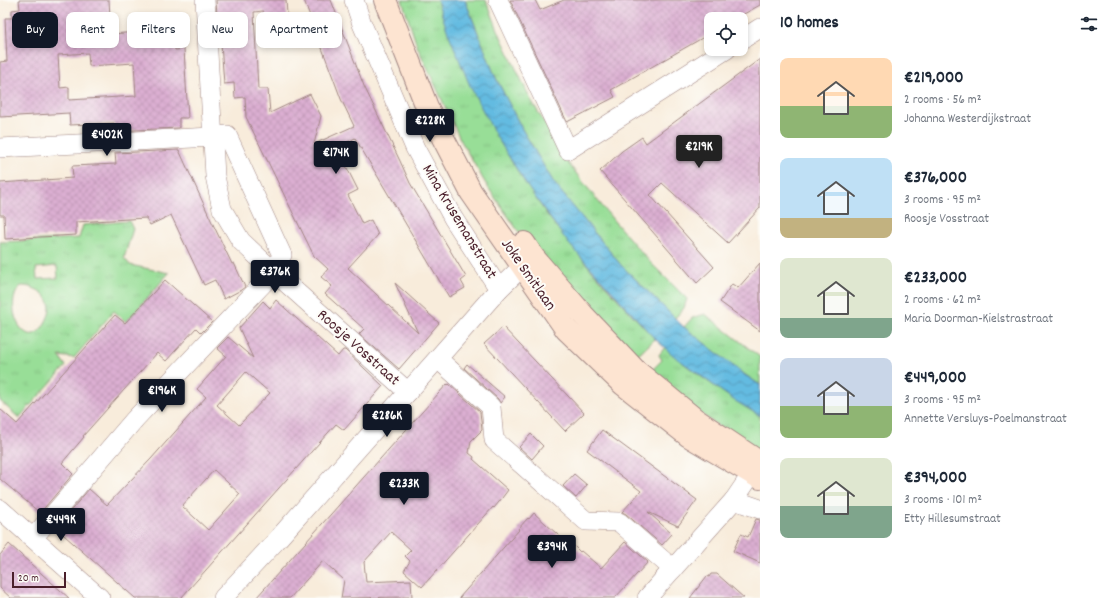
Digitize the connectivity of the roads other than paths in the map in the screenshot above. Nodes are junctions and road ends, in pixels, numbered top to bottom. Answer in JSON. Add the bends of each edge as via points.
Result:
{"nodes":[{"id":1,"x":205,"y":0,"type":"edge"},
{"id":2,"x":354,"y":0,"type":"edge"},
{"id":3,"x":385,"y":0,"type":"edge"},
{"id":4,"x":399,"y":0,"type":"edge"},
{"id":5,"x":498,"y":0,"type":"edge"},
{"id":6,"x":760,"y":28,"type":"edge"},
{"id":7,"x":748,"y":36,"type":"edge"},
{"id":8,"x":716,"y":56,"type":"edge"},
{"id":9,"x":212,"y":137,"type":"junction"},
{"id":10,"x":0,"y":148,"type":"edge"},
{"id":11,"x":528,"y":263,"type":"junction"},
{"id":12,"x":274,"y":272,"type":"junction"},
{"id":13,"x":499,"y":289,"type":"junction"},
{"id":14,"x":438,"y":359,"type":"junction"},
{"id":15,"x":408,"y":392,"type":"junction"},
{"id":16,"x":758,"y":469,"type":"edge"},
{"id":17,"x":734,"y":500,"type":"junction"},
{"id":18,"x":0,"y":509,"type":"edge"},
{"id":19,"x":760,"y":509,"type":"edge"},
{"id":20,"x":33,"y":538,"type":"junction"},
{"id":21,"x":673,"y":569,"type":"junction"},
{"id":22,"x":100,"y":598,"type":"edge"},
{"id":23,"x":223,"y":598,"type":"edge"},
{"id":24,"x":646,"y":598,"type":"edge"}],
"edges":[{"from":1,"to":9,"type":"street","name":"Roosje Vosstraat"},
{"from":2,"to":13,"type":"street","name":"Mina Krusemanstraat","via":[[415,148],[453,218]]},
{"from":3,"to":11,"type":"street","name":"Joke Smitlaan","via":[[426,107],[471,192]]},
{"from":4,"to":11,"type":"street","name":"Joke Smitlaan","via":[[438,100]]},
{"from":5,"to":8,"type":"street","via":[[568,150]]},
{"from":6,"to":7,"type":"street"},
{"from":9,"to":10,"type":"street"},
{"from":9,"to":12,"type":"street","name":"Roosje Vosstraat","via":[[215,176],[222,209],[241,241]]},
{"from":9,"to":12,"type":"street","via":[[227,135],[237,156],[282,255]]},
{"from":11,"to":13,"type":"street"},
{"from":11,"to":16,"type":"street","name":"Joke Smitlaan","via":[[584,315],[635,370]]},
{"from":12,"to":15,"type":"street","name":"Roosje Vosstraat"},
{"from":12,"to":20,"type":"street","via":[[135,419]]},
{"from":13,"to":14,"type":"street"},
{"from":14,"to":15,"type":"street"},
{"from":14,"to":21,"type":"street","via":[[491,407],[494,440],[586,521],[619,522]]},
{"from":15,"to":23,"type":"street"},
{"from":16,"to":17,"type":"street"},
{"from":17,"to":19,"type":"street"},
{"from":17,"to":21,"type":"street"},
{"from":18,"to":20,"type":"street"},
{"from":20,"to":22,"type":"street"},
{"from":21,"to":24,"type":"street"}]}
